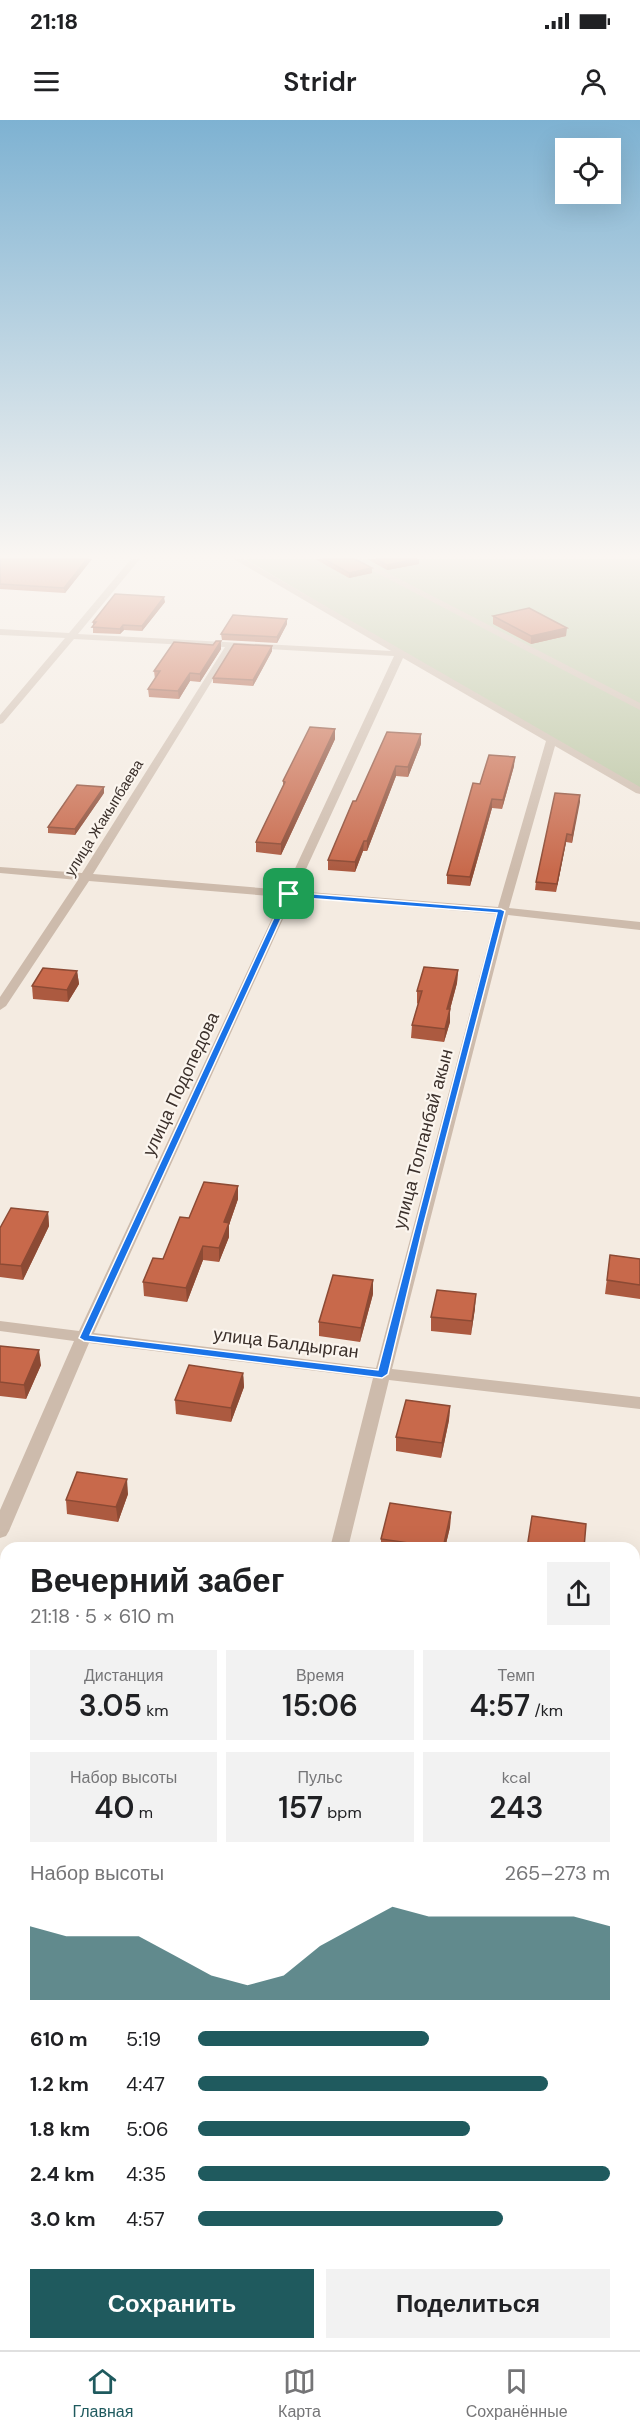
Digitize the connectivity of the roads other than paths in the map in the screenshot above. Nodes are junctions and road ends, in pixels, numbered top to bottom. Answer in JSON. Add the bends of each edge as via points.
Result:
{"nodes":[{"id":1,"x":49,"y":663,"type":"edge"},
{"id":2,"x":219,"y":663,"type":"edge"},
{"id":3,"x":396,"y":663,"type":"edge"},
{"id":4,"x":416,"y":663,"type":"edge"},
{"id":5,"x":555,"y":663,"type":"edge"},
{"id":6,"x":640,"y":707,"type":"edge"},
{"id":7,"x":0,"y":721,"type":"edge"},
{"id":8,"x":551,"y":741,"type":"junction"},
{"id":9,"x":640,"y":791,"type":"edge"},
{"id":10,"x":0,"y":870,"type":"edge"},
{"id":11,"x":85,"y":878,"type":"junction"},
{"id":12,"x":289,"y":894,"type":"junction"},
{"id":13,"x":501,"y":911,"type":"junction"},
{"id":14,"x":640,"y":926,"type":"edge"},
{"id":15,"x":0,"y":1006,"type":"edge"},
{"id":16,"x":0,"y":1326,"type":"edge"},
{"id":17,"x":84,"y":1338,"type":"junction"},
{"id":18,"x":382,"y":1374,"type":"junction"},
{"id":19,"x":640,"y":1403,"type":"edge"},
{"id":20,"x":0,"y":1531,"type":"edge"},
{"id":21,"x":340,"y":1542,"type":"edge"}],
"edges":[{"from":1,"to":7,"type":"street"},
{"from":2,"to":11,"type":"street","name":"улица Жакыпбаева"},
{"from":3,"to":12,"type":"street","name":"улица Подопедова"},
{"from":4,"to":8,"type":"street"},
{"from":5,"to":6,"type":"street"},
{"from":8,"to":9,"type":"street"},
{"from":8,"to":13,"type":"street","name":"улица Толганбай акын"},
{"from":10,"to":11,"type":"street"},
{"from":11,"to":12,"type":"street"},
{"from":11,"to":15,"type":"street","name":"улица Жакыпбаева"},
{"from":12,"to":13,"type":"street"},
{"from":12,"to":17,"type":"street","name":"улица Подопедова"},
{"from":13,"to":14,"type":"street"},
{"from":13,"to":18,"type":"street","name":"улица Толганбай акын"},
{"from":16,"to":17,"type":"street","name":"улица Балдырган"},
{"from":17,"to":18,"type":"street","name":"улица Балдырган"},
{"from":17,"to":20,"type":"street","name":"улица Подопедова"},
{"from":18,"to":19,"type":"street","name":"улица Балдырган"},
{"from":18,"to":21,"type":"street","name":"улица Толганбай акын"}]}
